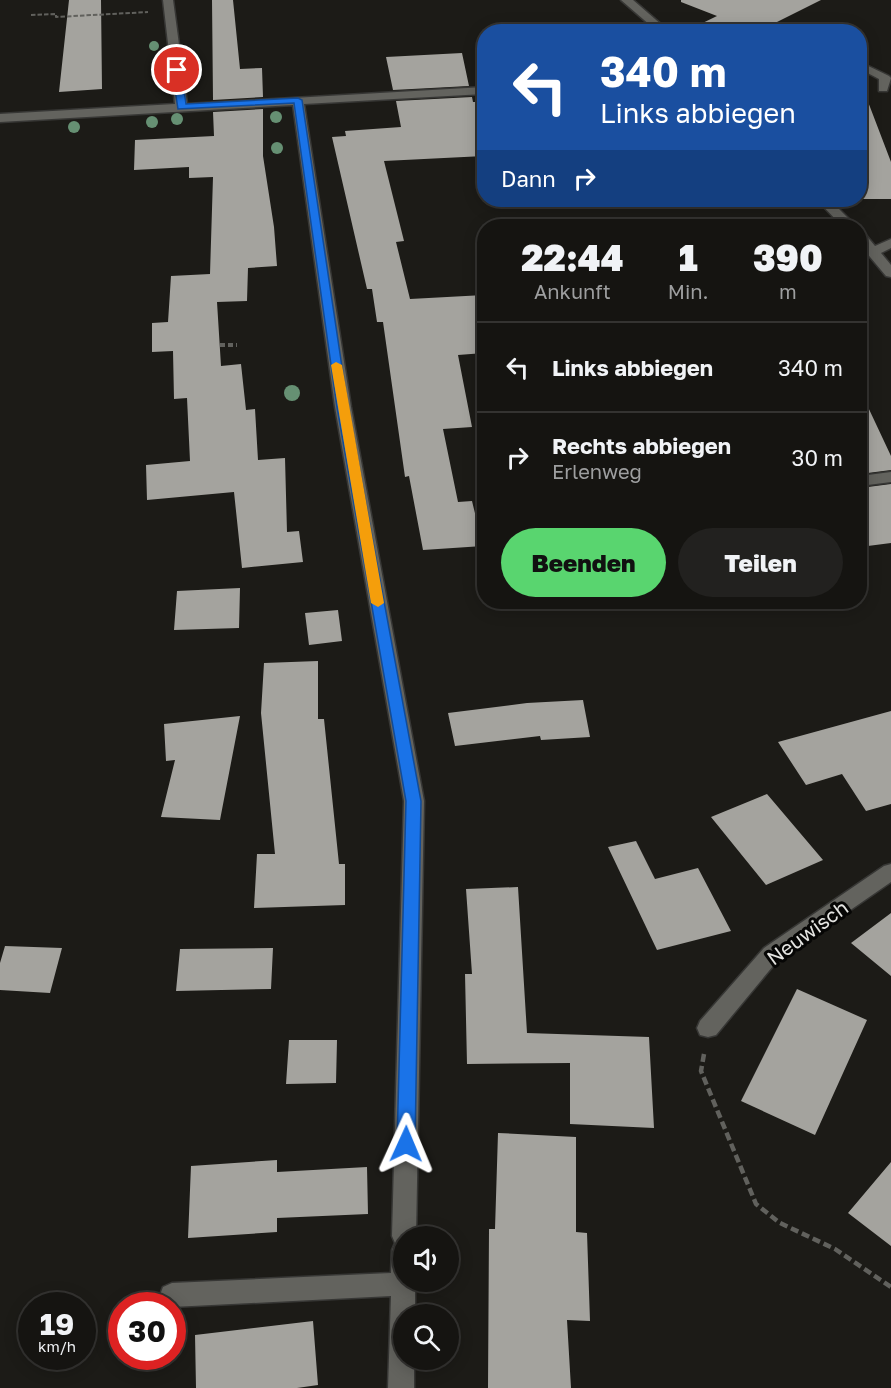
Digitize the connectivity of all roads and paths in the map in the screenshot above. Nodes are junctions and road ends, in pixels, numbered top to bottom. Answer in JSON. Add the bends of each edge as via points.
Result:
{"nodes":[{"id":1,"x":626,"y":0,"type":"edge"},
{"id":2,"x":169,"y":5,"type":"edge"},
{"id":3,"x":31,"y":15,"type":"dead end"},
{"id":4,"x":655,"y":24,"type":"edge"},
{"id":5,"x":867,"y":69,"type":"edge"},
{"id":6,"x":883,"y":89,"type":"dead end"},
{"id":7,"x":477,"y":90,"type":"edge"},
{"id":8,"x":298,"y":100,"type":"junction"},
{"id":9,"x":182,"y":107,"type":"junction"},
{"id":10,"x":0,"y":118,"type":"edge"},
{"id":11,"x":830,"y":207,"type":"edge"},
{"id":12,"x":842,"y":219,"type":"edge"},
{"id":13,"x":891,"y":243,"type":"edge"},
{"id":14,"x":867,"y":244,"type":"edge"},
{"id":15,"x":874,"y":252,"type":"junction"},
{"id":16,"x":891,"y":273,"type":"edge"},
{"id":17,"x":220,"y":345,"type":"dead end"},
{"id":18,"x":237,"y":345,"type":"dead end"},
{"id":19,"x":891,"y":477,"type":"edge"},
{"id":20,"x":867,"y":480,"type":"edge"},
{"id":21,"x":891,"y":872,"type":"edge"},
{"id":22,"x":708,"y":1028,"type":"joint"},
{"id":23,"x":404,"y":1226,"type":"edge"},
{"id":24,"x":393,"y":1284,"type":"edge"},
{"id":25,"x":891,"y":1287,"type":"edge"},
{"id":26,"x":403,"y":1292,"type":"edge"},
{"id":27,"x":186,"y":1294,"type":"edge"},
{"id":28,"x":402,"y":1388,"type":"edge"}],
"edges":[{"from":1,"to":4,"type":"street"},
{"from":2,"to":3,"type":"path","via":[[56,17]]},
{"from":2,"to":9,"type":"street"},
{"from":5,"to":6,"type":"street","via":[[885,78]]},
{"from":7,"to":8,"type":"street"},
{"from":8,"to":9,"type":"street"},
{"from":8,"to":23,"type":"street","via":[[343,407],[414,801]]},
{"from":9,"to":10,"type":"street"},
{"from":11,"to":12,"type":"street"},
{"from":13,"to":15,"type":"street"},
{"from":14,"to":15,"type":"street"},
{"from":15,"to":16,"type":"street"},
{"from":17,"to":18,"type":"path"},
{"from":19,"to":20,"type":"street"},
{"from":21,"to":22,"type":"street","name":"Neuwisch","via":[[771,954]]},
{"from":22,"to":25,"type":"path","via":[[701,1071],[756,1204],[780,1223],[835,1249]]},
{"from":24,"to":27,"type":"street"},
{"from":26,"to":28,"type":"street"}]}
